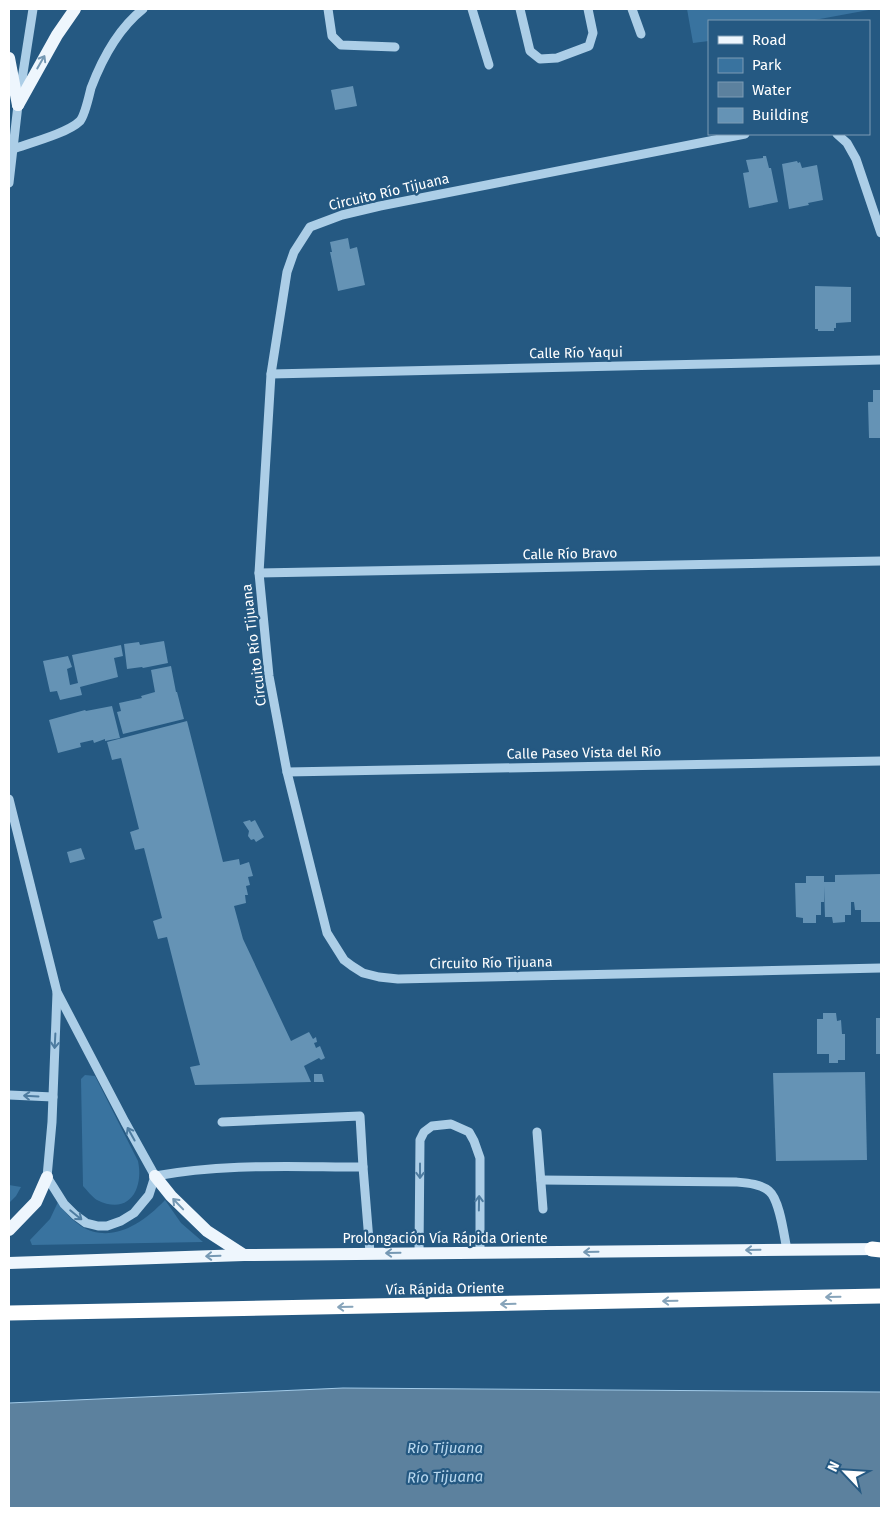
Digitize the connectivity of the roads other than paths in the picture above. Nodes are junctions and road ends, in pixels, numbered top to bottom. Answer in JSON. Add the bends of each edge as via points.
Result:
{"nodes":[{"id":1,"x":33,"y":9,"type":"edge"},
{"id":2,"x":75,"y":9,"type":"edge"},
{"id":3,"x":143,"y":9,"type":"edge"},
{"id":4,"x":328,"y":9,"type":"edge"},
{"id":5,"x":472,"y":9,"type":"edge"},
{"id":6,"x":520,"y":9,"type":"edge"},
{"id":7,"x":588,"y":9,"type":"edge"},
{"id":8,"x":632,"y":9,"type":"edge"},
{"id":9,"x":641,"y":34,"type":"dead end"},
{"id":10,"x":395,"y":47,"type":"dead end"},
{"id":11,"x":9,"y":58,"type":"edge"},
{"id":12,"x":489,"y":65,"type":"dead end"},
{"id":13,"x":18,"y":105,"type":"junction"},
{"id":14,"x":740,"y":135,"type":"edge"},
{"id":15,"x":838,"y":135,"type":"edge"},
{"id":16,"x":13,"y":149,"type":"junction"},
{"id":17,"x":9,"y":183,"type":"edge"},
{"id":18,"x":881,"y":233,"type":"edge"},
{"id":19,"x":881,"y":360,"type":"edge"},
{"id":20,"x":271,"y":374,"type":"junction"},
{"id":21,"x":881,"y":561,"type":"edge"},
{"id":22,"x":259,"y":573,"type":"junction"},
{"id":23,"x":881,"y":761,"type":"edge"},
{"id":24,"x":287,"y":772,"type":"junction"},
{"id":25,"x":9,"y":799,"type":"edge"},
{"id":26,"x":881,"y":968,"type":"edge"},
{"id":27,"x":57,"y":992,"type":"junction"},
{"id":28,"x":56,"y":1017,"type":"junction"},
{"id":29,"x":70,"y":1017,"type":"junction"},
{"id":30,"x":9,"y":1095,"type":"edge"},
{"id":31,"x":53,"y":1097,"type":"junction"},
{"id":32,"x":222,"y":1122,"type":"dead end"},
{"id":33,"x":537,"y":1132,"type":"dead end"},
{"id":34,"x":363,"y":1167,"type":"junction"},
{"id":35,"x":155,"y":1176,"type":"junction"},
{"id":36,"x":47,"y":1178,"type":"junction"},
{"id":37,"x":541,"y":1180,"type":"junction"},
{"id":38,"x":543,"y":1208,"type":"dead end"},
{"id":39,"x":9,"y":1230,"type":"edge"},
{"id":40,"x":878,"y":1249,"type":"edge"},
{"id":41,"x":787,"y":1250,"type":"junction"},
{"id":42,"x":480,"y":1252,"type":"junction"},
{"id":43,"x":370,"y":1253,"type":"junction"},
{"id":44,"x":419,"y":1253,"type":"junction"},
{"id":45,"x":244,"y":1255,"type":"junction"},
{"id":46,"x":9,"y":1263,"type":"edge"},
{"id":47,"x":881,"y":1296,"type":"edge"},
{"id":48,"x":9,"y":1314,"type":"edge"}],
"edges":[{"from":1,"to":13,"type":"street"},
{"from":13,"to":2,"type":"main road","one_way":true},
{"from":3,"to":16,"type":"street","via":[[132,18],[111,48],[92,86],[81,120],[64,131]]},
{"from":4,"to":10,"type":"street","via":[[332,36],[341,45]]},
{"from":5,"to":12,"type":"street"},
{"from":6,"to":7,"type":"street","via":[[530,51],[540,59],[557,58],[589,46],[593,33]]},
{"from":8,"to":9,"type":"street"},
{"from":11,"to":13,"type":"main road"},
{"from":13,"to":16,"type":"street"},
{"from":14,"to":20,"type":"street","name":"Circuito Río Tijuana","via":[[380,206],[310,227],[294,252],[287,272]]},
{"from":15,"to":18,"type":"street","via":[[847,142],[856,159]]},
{"from":16,"to":17,"type":"street"},
{"from":19,"to":20,"type":"street","name":"Calle Río Yaqui"},
{"from":20,"to":22,"type":"street","name":"Circuito Río Tijuana"},
{"from":21,"to":22,"type":"street","name":"Calle Río Bravo"},
{"from":22,"to":24,"type":"street","name":"Circuito Río Tijuana","via":[[269,676]]},
{"from":23,"to":24,"type":"street","name":"Calle Paseo Vista del Río"},
{"from":24,"to":26,"type":"street","name":"Circuito Río Tijuana","via":[[327,933],[344,960],[363,973],[378,978]]},
{"from":25,"to":27,"type":"street"},
{"from":27,"to":28,"type":"street"},
{"from":27,"to":29,"type":"street"},
{"from":28,"to":29,"type":"street"},
{"from":28,"to":31,"type":"street","one_way":true},
{"from":35,"to":29,"type":"street","one_way":true},
{"from":31,"to":30,"type":"street","one_way":true},
{"from":31,"to":36,"type":"street"},
{"from":32,"to":34,"type":"street","via":[[360,1116]]},
{"from":33,"to":37,"type":"street"},
{"from":34,"to":35,"type":"street","via":[[230,1166]]},
{"from":34,"to":43,"type":"street"},
{"from":36,"to":35,"type":"street","one_way":true,"via":[[75,1215],[86,1223],[107,1226],[134,1213],[149,1195]]},
{"from":45,"to":35,"type":"main road","one_way":true,"via":[[207,1230]]},
{"from":36,"to":39,"type":"main road","via":[[36,1202]]},
{"from":37,"to":38,"type":"street"},
{"from":37,"to":41,"type":"street","via":[[736,1182],[759,1186],[770,1192],[782,1216]]},
{"from":40,"to":41,"type":"main road","name":"Prolongación Vía Rápida Oriente"},
{"from":41,"to":42,"type":"main road","name":"Prolongación Vía Rápida Oriente","one_way":true},
{"from":42,"to":44,"type":"main road","name":"Prolongación Vía Rápida Oriente"},
{"from":42,"to":44,"type":"street","one_way":true,"via":[[480,1158],[468,1132],[451,1124],[432,1126],[420,1140]]},
{"from":44,"to":43,"type":"main road","name":"Prolongación Vía Rápida Oriente","one_way":true},
{"from":43,"to":45,"type":"main road","name":"Prolongación Vía Rápida Oriente"},
{"from":45,"to":46,"type":"main road","name":"Prolongación Vía Rápida Oriente","one_way":true},
{"from":47,"to":48,"type":"highway","name":"Vía Rápida Oriente","one_way":true}]}
